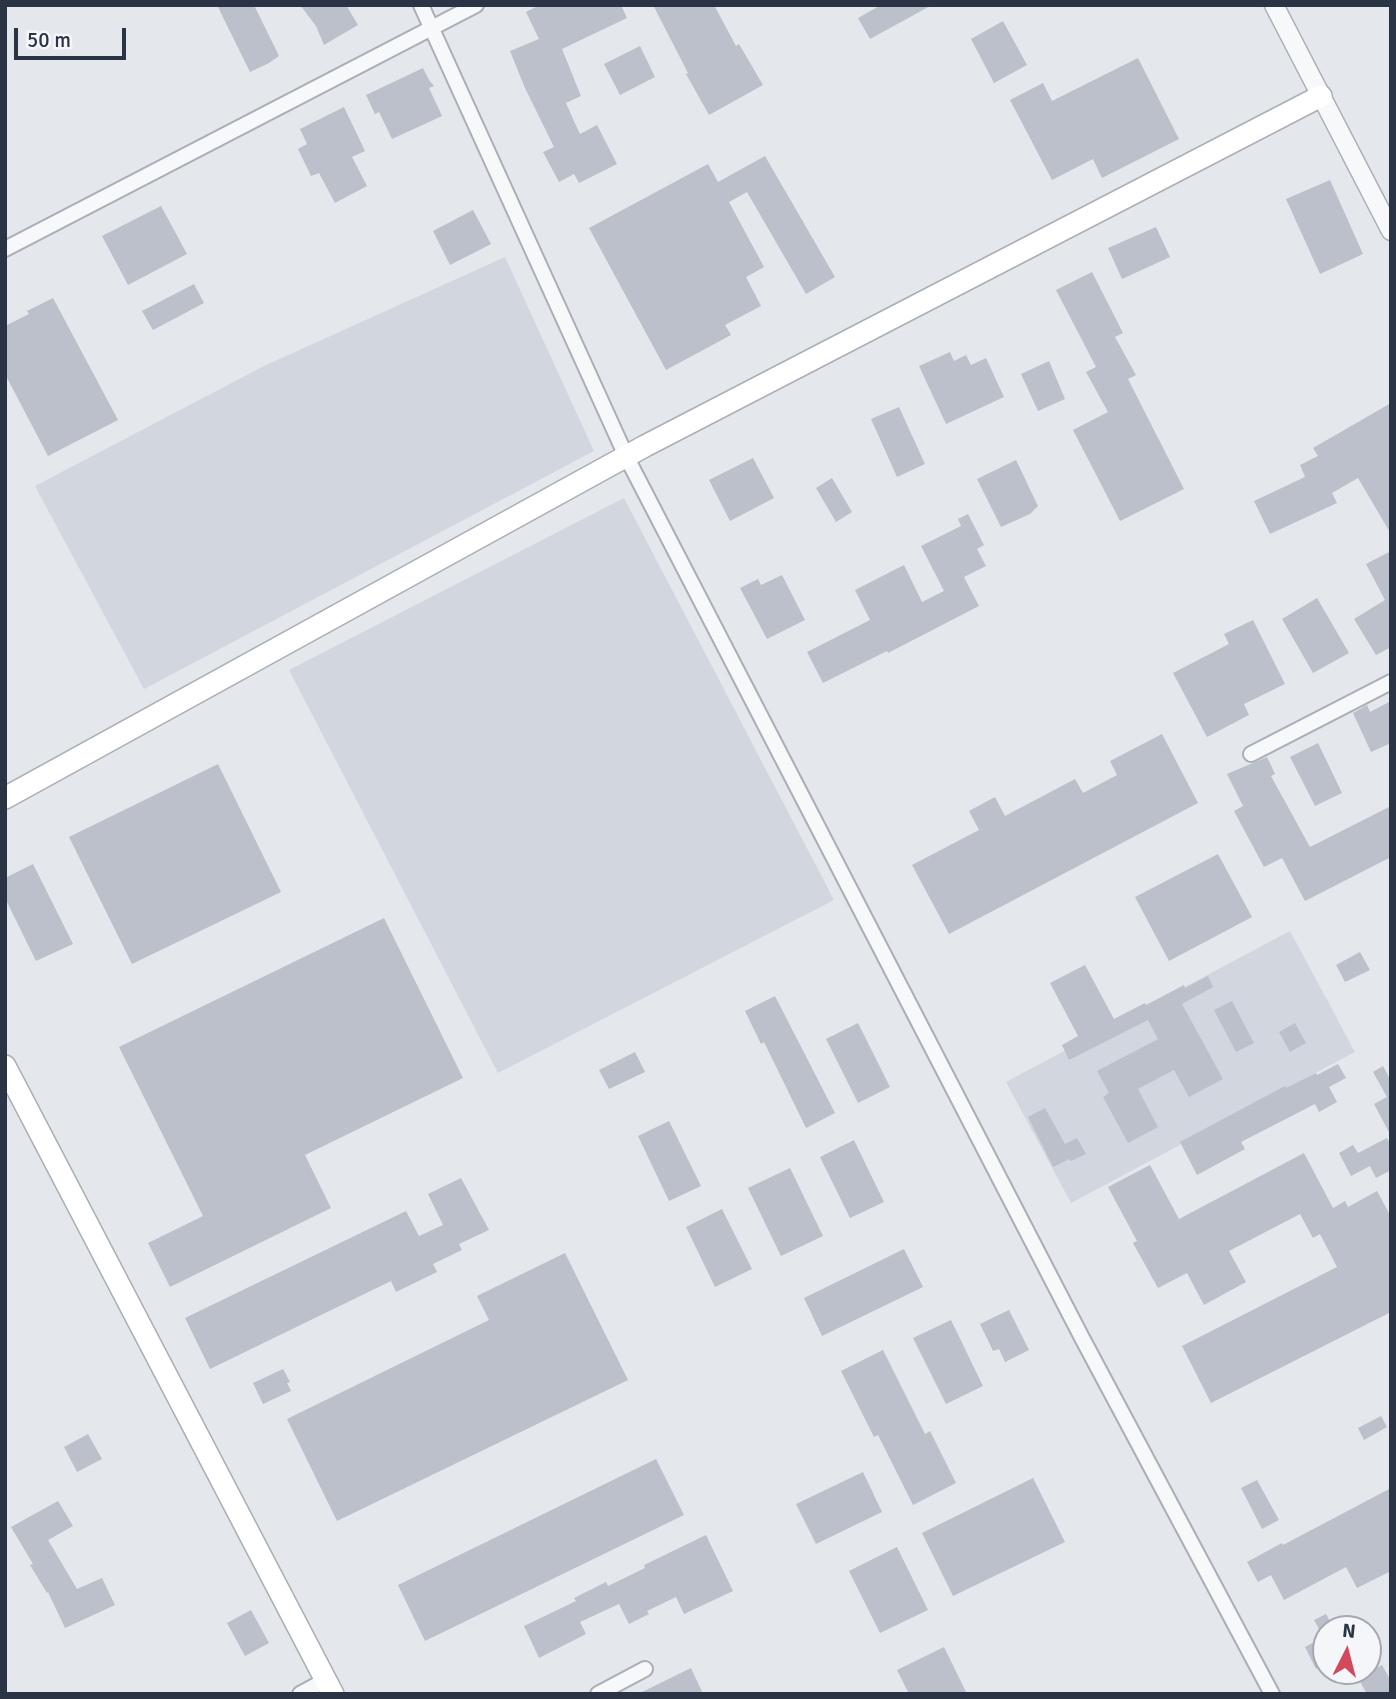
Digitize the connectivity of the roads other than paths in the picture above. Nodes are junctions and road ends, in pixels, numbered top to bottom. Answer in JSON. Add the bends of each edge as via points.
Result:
{"nodes":[{"id":1,"x":421,"y":5,"type":"edge"},
{"id":2,"x":476,"y":5,"type":"edge"},
{"id":3,"x":1273,"y":5,"type":"edge"},
{"id":4,"x":432,"y":29,"type":"junction"},
{"id":5,"x":1321,"y":96,"type":"junction"},
{"id":6,"x":1391,"y":231,"type":"edge"},
{"id":7,"x":5,"y":249,"type":"edge"},
{"id":8,"x":626,"y":456,"type":"junction"},
{"id":9,"x":1391,"y":682,"type":"edge"},
{"id":10,"x":1251,"y":754,"type":"dead end"},
{"id":11,"x":5,"y":798,"type":"edge"},
{"id":12,"x":5,"y":1066,"type":"edge"},
{"id":13,"x":645,"y":1669,"type":"dead end"},
{"id":14,"x":330,"y":1687,"type":"edge"},
{"id":15,"x":300,"y":1694,"type":"edge"},
{"id":16,"x":598,"y":1694,"type":"edge"},
{"id":17,"x":1272,"y":1694,"type":"edge"}],
"edges":[{"from":1,"to":4,"type":"street"},
{"from":2,"to":4,"type":"street"},
{"from":3,"to":5,"type":"street"},
{"from":4,"to":7,"type":"street"},
{"from":4,"to":8,"type":"street"},
{"from":5,"to":6,"type":"street"},
{"from":5,"to":8,"type":"main road"},
{"from":8,"to":11,"type":"main road"},
{"from":8,"to":17,"type":"street","via":[[1081,1336]]},
{"from":9,"to":10,"type":"street"},
{"from":12,"to":14,"type":"main road"},
{"from":13,"to":16,"type":"street"},
{"from":14,"to":15,"type":"street"}]}
